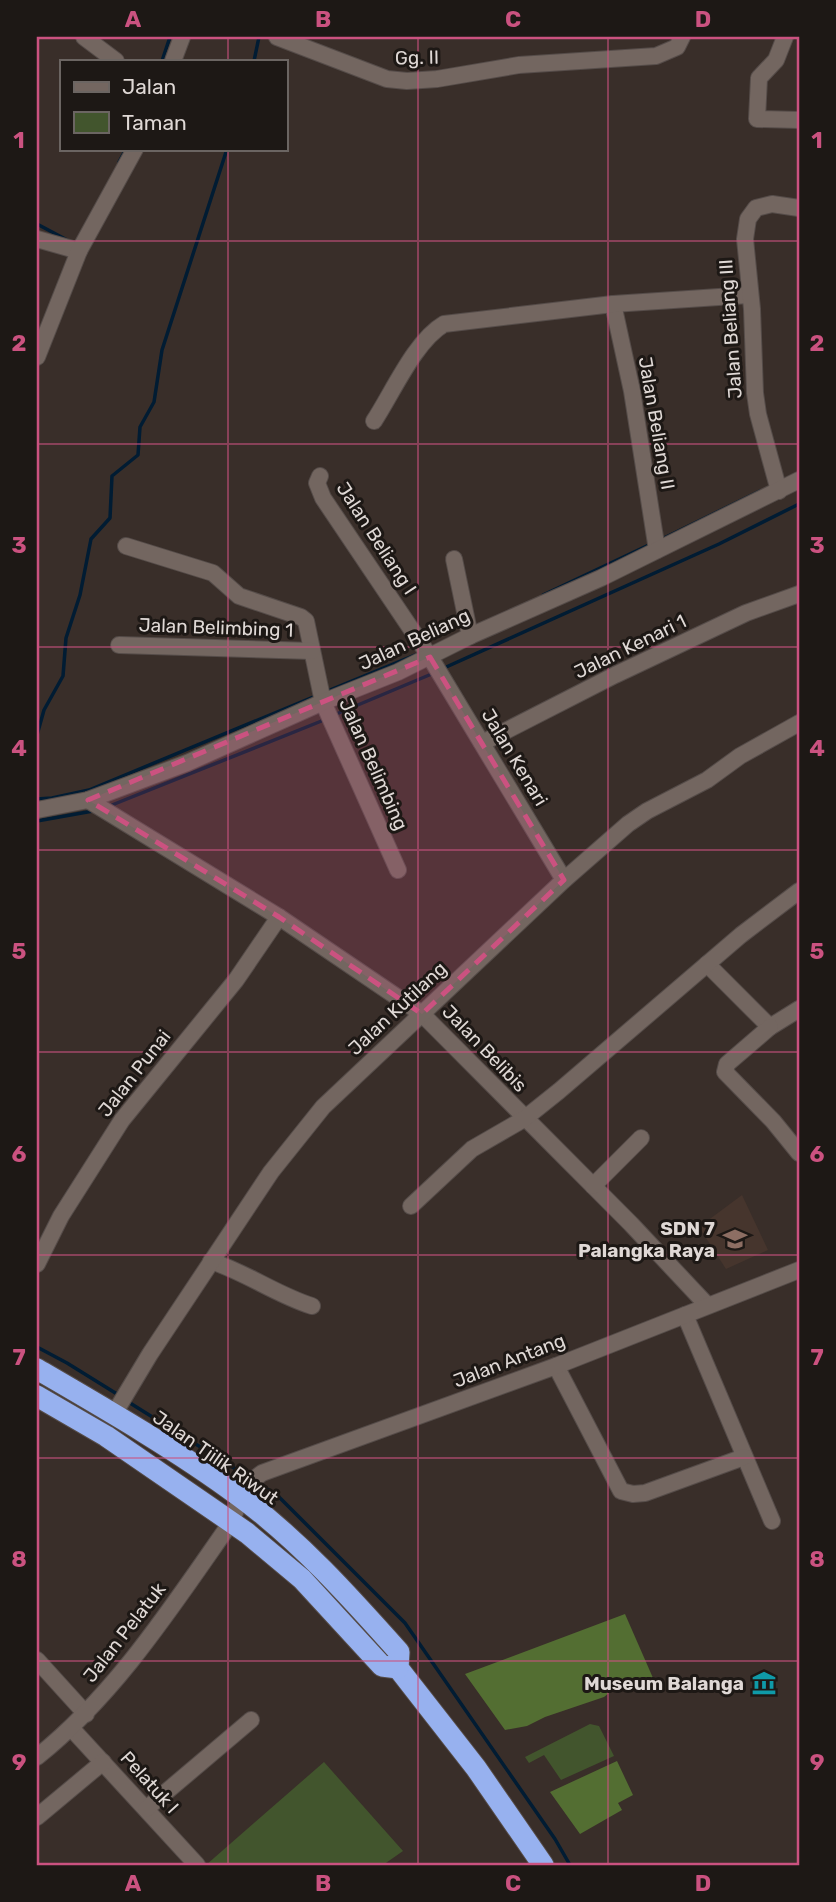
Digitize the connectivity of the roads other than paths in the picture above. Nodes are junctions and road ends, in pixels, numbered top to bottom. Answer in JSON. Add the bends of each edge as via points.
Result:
{"nodes":[{"id":1,"x":84,"y":37,"type":"edge"},
{"id":2,"x":182,"y":37,"type":"edge"},
{"id":3,"x":277,"y":37,"type":"edge"},
{"id":4,"x":682,"y":37,"type":"edge"},
{"id":5,"x":785,"y":37,"type":"edge"},
{"id":6,"x":115,"y":60,"type":"edge"},
{"id":7,"x":173,"y":60,"type":"edge"},
{"id":8,"x":799,"y":120,"type":"edge"},
{"id":9,"x":134,"y":150,"type":"edge"},
{"id":10,"x":799,"y":208,"type":"edge"},
{"id":11,"x":37,"y":239,"type":"edge"},
{"id":12,"x":79,"y":251,"type":"junction"},
{"id":13,"x":749,"y":295,"type":"junction"},
{"id":14,"x":613,"y":304,"type":"junction"},
{"id":15,"x":37,"y":357,"type":"edge"},
{"id":16,"x":374,"y":421,"type":"dead end"},
{"id":17,"x":320,"y":476,"type":"dead end"},
{"id":18,"x":799,"y":480,"type":"edge"},
{"id":19,"x":779,"y":491,"type":"junction"},
{"id":20,"x":127,"y":546,"type":"dead end"},
{"id":21,"x":657,"y":550,"type":"junction"},
{"id":22,"x":454,"y":559,"type":"dead end"},
{"id":23,"x":799,"y":594,"type":"edge"},
{"id":24,"x":470,"y":636,"type":"junction"},
{"id":25,"x":119,"y":645,"type":"dead end"},
{"id":26,"x":312,"y":651,"type":"junction"},
{"id":27,"x":430,"y":657,"type":"junction"},
{"id":28,"x":323,"y":702,"type":"junction"},
{"id":29,"x":799,"y":723,"type":"edge"},
{"id":30,"x":482,"y":743,"type":"junction"},
{"id":31,"x":88,"y":800,"type":"junction"},
{"id":32,"x":37,"y":810,"type":"edge"},
{"id":33,"x":398,"y":870,"type":"dead end"},
{"id":34,"x":564,"y":880,"type":"junction"},
{"id":35,"x":799,"y":891,"type":"edge"},
{"id":36,"x":279,"y":917,"type":"junction"},
{"id":37,"x":707,"y":964,"type":"junction"},
{"id":38,"x":799,"y":1009,"type":"edge"},
{"id":39,"x":422,"y":1014,"type":"junction"},
{"id":40,"x":770,"y":1027,"type":"junction"},
{"id":41,"x":524,"y":1119,"type":"junction"},
{"id":42,"x":641,"y":1138,"type":"dead end"},
{"id":43,"x":799,"y":1153,"type":"edge"},
{"id":44,"x":593,"y":1186,"type":"junction"},
{"id":45,"x":411,"y":1206,"type":"dead end"},
{"id":46,"x":211,"y":1261,"type":"junction"},
{"id":47,"x":37,"y":1264,"type":"edge"},
{"id":48,"x":799,"y":1270,"type":"edge"},
{"id":49,"x":707,"y":1305,"type":"junction"},
{"id":50,"x":312,"y":1306,"type":"dead end"},
{"id":51,"x":685,"y":1315,"type":"junction"},
{"id":52,"x":556,"y":1366,"type":"junction"},
{"id":53,"x":37,"y":1369,"type":"edge"},
{"id":54,"x":37,"y":1395,"type":"edge"},
{"id":55,"x":114,"y":1414,"type":"junction"},
{"id":56,"x":744,"y":1457,"type":"junction"},
{"id":57,"x":240,"y":1496,"type":"junction"},
{"id":58,"x":232,"y":1521,"type":"junction"},
{"id":59,"x":772,"y":1521,"type":"dead end"},
{"id":60,"x":37,"y":1660,"type":"edge"},
{"id":61,"x":398,"y":1668,"type":"junction"},
{"id":62,"x":86,"y":1714,"type":"junction"},
{"id":63,"x":251,"y":1720,"type":"dead end"},
{"id":64,"x":72,"y":1729,"type":"junction"},
{"id":65,"x":37,"y":1757,"type":"edge"},
{"id":66,"x":103,"y":1762,"type":"junction"},
{"id":67,"x":146,"y":1809,"type":"junction"},
{"id":68,"x":37,"y":1817,"type":"edge"},
{"id":69,"x":197,"y":1865,"type":"edge"},
{"id":70,"x":543,"y":1865,"type":"edge"}],
"edges":[{"from":1,"to":6,"type":"street"},
{"from":2,"to":7,"type":"street"},
{"from":3,"to":4,"type":"street","name":"Gg. II","via":[[387,79],[407,81],[519,65],[656,56],[677,47]]},
{"from":5,"to":8,"type":"street","via":[[776,60],[759,78],[757,119]]},
{"from":9,"to":12,"type":"street"},
{"from":10,"to":13,"type":"street","name":"Jalan Beliang III","via":[[763,205],[752,213],[745,239]]},
{"from":11,"to":12,"type":"street"},
{"from":12,"to":15,"type":"street"},
{"from":13,"to":14,"type":"street"},
{"from":13,"to":19,"type":"street","name":"Jalan Beliang III","via":[[758,414]]},
{"from":14,"to":16,"type":"street","via":[[444,324],[414,354]]},
{"from":14,"to":21,"type":"street","name":"Jalan Beliang II"},
{"from":17,"to":27,"type":"street","name":"Jalan Beliang I","via":[[317,483],[323,498]]},
{"from":18,"to":19,"type":"street","name":"Jalan Beliang"},
{"from":19,"to":21,"type":"street","name":"Jalan Beliang"},
{"from":20,"to":26,"type":"street","name":"Jalan Belimbing","via":[[214,573],[239,596],[303,618]]},
{"from":21,"to":24,"type":"street","name":"Jalan Beliang"},
{"from":22,"to":24,"type":"street"},
{"from":23,"to":30,"type":"street","name":"Jalan Kenari 1","via":[[746,613]]},
{"from":24,"to":27,"type":"street","name":"Jalan Beliang"},
{"from":25,"to":26,"type":"street","name":"Jalan Belimbing 1"},
{"from":26,"to":28,"type":"street","name":"Jalan Belimbing"},
{"from":27,"to":28,"type":"street","name":"Jalan Beliang"},
{"from":27,"to":30,"type":"street","name":"Jalan Kenari"},
{"from":28,"to":31,"type":"street","name":"Jalan Beliang","via":[[187,763]]},
{"from":28,"to":33,"type":"street","name":"Jalan Belimbing"},
{"from":29,"to":34,"type":"street","name":"Jalan Kutilang","via":[[647,811]]},
{"from":30,"to":34,"type":"street","name":"Jalan Kenari"},
{"from":31,"to":32,"type":"street","name":"Jalan Beliang"},
{"from":31,"to":36,"type":"street","name":"Jalan Belibis"},
{"from":34,"to":39,"type":"street","name":"Jalan Kutilang"},
{"from":35,"to":37,"type":"street"},
{"from":36,"to":39,"type":"street","name":"Jalan Belibis"},
{"from":36,"to":47,"type":"street","name":"Jalan Punai","via":[[236,980],[122,1120],[61,1216]]},
{"from":37,"to":40,"type":"street"},
{"from":37,"to":41,"type":"street"},
{"from":38,"to":40,"type":"street"},
{"from":39,"to":41,"type":"street","name":"Jalan Belibis"},
{"from":39,"to":46,"type":"street","name":"Jalan Kutilang","via":[[303,1129]]},
{"from":40,"to":43,"type":"street","via":[[727,1064],[725,1072]]},
{"from":41,"to":44,"type":"street","name":"Jalan Belibis"},
{"from":41,"to":45,"type":"street","via":[[472,1149]]},
{"from":42,"to":44,"type":"street"},
{"from":44,"to":49,"type":"street","name":"Jalan Belibis"},
{"from":46,"to":50,"type":"street"},
{"from":46,"to":55,"type":"street","name":"Jalan Kutilang"},
{"from":48,"to":49,"type":"street","name":"Jalan Antang"},
{"from":49,"to":51,"type":"street","name":"Jalan Antang"},
{"from":51,"to":52,"type":"street","name":"Jalan Antang"},
{"from":51,"to":56,"type":"street"},
{"from":52,"to":56,"type":"street","via":[[621,1491],[645,1493]]},
{"from":52,"to":57,"type":"street","name":"Jalan Antang","via":[[262,1473],[248,1482]]},
{"from":53,"to":55,"type":"highway","name":"Jalan Tjilik Riwut"},
{"from":54,"to":58,"type":"highway","name":"Jalan Tjilik Riwut"},
{"from":55,"to":57,"type":"highway","name":"Jalan Tjilik Riwut"},
{"from":56,"to":59,"type":"street"},
{"from":57,"to":58,"type":"street","name":"Jalan Pelatuk"},
{"from":57,"to":61,"type":"highway","name":"Jalan Tjilik Riwut","via":[[370,1620],[399,1652]]},
{"from":58,"to":61,"type":"highway","name":"Jalan Tjilik Riwut","via":[[302,1579],[382,1666]]},
{"from":58,"to":62,"type":"street","name":"Jalan Pelatuk","via":[[131,1661]]},
{"from":60,"to":62,"type":"street"},
{"from":61,"to":70,"type":"highway","name":"Jalan Tjilik Riwut","via":[[476,1768]]},
{"from":62,"to":64,"type":"street","name":"Jalan Pelatuk"},
{"from":63,"to":67,"type":"street"},
{"from":64,"to":65,"type":"street","name":"Jalan Pelatuk"},
{"from":64,"to":66,"type":"street","name":"Pelatuk I"},
{"from":66,"to":67,"type":"street","name":"Pelatuk I"},
{"from":66,"to":68,"type":"street"},
{"from":67,"to":69,"type":"street","name":"Pelatuk I"}]}
